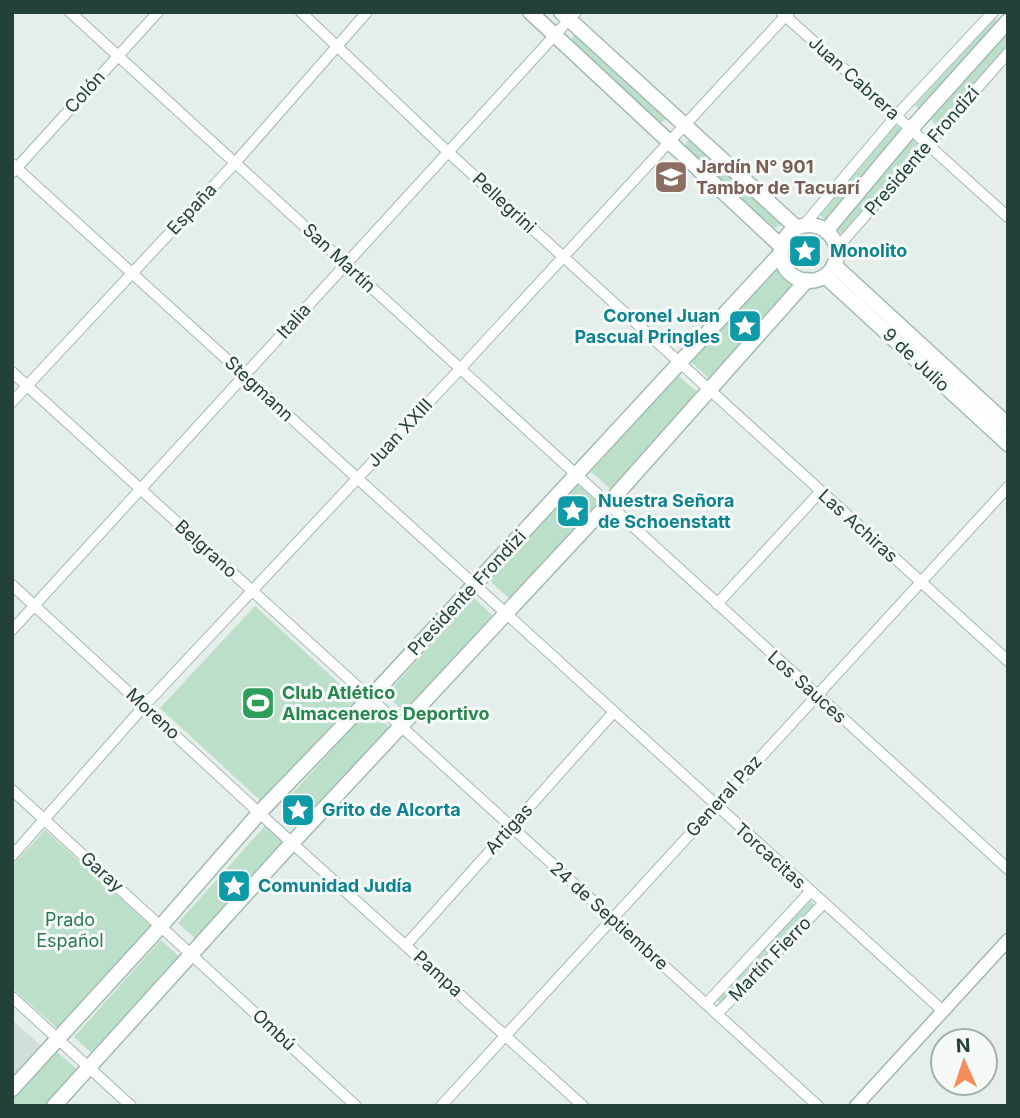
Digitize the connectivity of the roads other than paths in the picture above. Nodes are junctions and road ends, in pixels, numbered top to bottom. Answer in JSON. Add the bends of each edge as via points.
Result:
{"nodes":[{"id":1,"x":70,"y":12,"type":"edge"},
{"id":2,"x":158,"y":12,"type":"edge"},
{"id":3,"x":302,"y":12,"type":"edge"},
{"id":4,"x":367,"y":12,"type":"edge"},
{"id":5,"x":530,"y":12,"type":"edge"},
{"id":6,"x":993,"y":12,"type":"edge"},
{"id":7,"x":785,"y":14,"type":"edge"},
{"id":8,"x":568,"y":15,"type":"edge"},
{"id":9,"x":1008,"y":21,"type":"edge"},
{"id":10,"x":555,"y":36,"type":"junction"},
{"id":11,"x":337,"y":45,"type":"junction"},
{"id":12,"x":1008,"y":53,"type":"edge"},
{"id":13,"x":118,"y":57,"type":"junction"},
{"id":14,"x":896,"y":116,"type":"junction"},
{"id":15,"x":685,"y":127,"type":"junction"},
{"id":16,"x":911,"y":129,"type":"junction"},
{"id":17,"x":670,"y":142,"type":"junction"},
{"id":18,"x":928,"y":142,"type":"junction"},
{"id":19,"x":448,"y":152,"type":"junction"},
{"id":20,"x":235,"y":163,"type":"junction"},
{"id":21,"x":14,"y":168,"type":"edge"},
{"id":22,"x":1008,"y":217,"type":"edge"},
{"id":23,"x":800,"y":227,"type":"junction"},
{"id":24,"x":826,"y":231,"type":"junction"},
{"id":25,"x":836,"y":249,"type":"junction"},
{"id":26,"x":781,"y":250,"type":"junction"},
{"id":27,"x":564,"y":258,"type":"junction"},
{"id":28,"x":346,"y":264,"type":"junction"},
{"id":29,"x":829,"y":270,"type":"junction"},
{"id":30,"x":132,"y":273,"type":"junction"},
{"id":31,"x":807,"y":280,"type":"junction"},
{"id":32,"x":680,"y":364,"type":"junction"},
{"id":33,"x":933,"y":365,"type":"junction"},
{"id":34,"x":460,"y":369,"type":"junction"},
{"id":35,"x":12,"y":372,"type":"edge"},
{"id":36,"x":244,"y":376,"type":"junction"},
{"id":37,"x":28,"y":386,"type":"junction"},
{"id":38,"x":709,"y":390,"type":"junction"},
{"id":39,"x":12,"y":402,"type":"edge"},
{"id":40,"x":1008,"y":425,"type":"edge"},
{"id":41,"x":1008,"y":444,"type":"edge"},
{"id":42,"x":576,"y":475,"type":"junction"},
{"id":43,"x":357,"y":479,"type":"junction"},
{"id":44,"x":1008,"y":486,"type":"edge"},
{"id":45,"x":141,"y":489,"type":"junction"},
{"id":46,"x":820,"y":492,"type":"junction"},
{"id":47,"x":608,"y":504,"type":"junction"},
{"id":48,"x":920,"y":582,"type":"junction"},
{"id":49,"x":12,"y":585,"type":"edge"},
{"id":50,"x":473,"y":586,"type":"junction"},
{"id":51,"x":253,"y":592,"type":"junction"},
{"id":52,"x":717,"y":604,"type":"junction"},
{"id":53,"x":35,"y":606,"type":"junction"},
{"id":54,"x":504,"y":614,"type":"junction"},
{"id":55,"x":12,"y":631,"type":"edge"},
{"id":56,"x":1008,"y":662,"type":"edge"},
{"id":57,"x":816,"y":695,"type":"junction"},
{"id":58,"x":369,"y":699,"type":"junction"},
{"id":59,"x":144,"y":706,"type":"junction"},
{"id":60,"x":613,"y":713,"type":"junction"},
{"id":61,"x":400,"y":727,"type":"junction"},
{"id":62,"x":12,"y":790,"type":"edge"},
{"id":63,"x":715,"y":806,"type":"junction"},
{"id":64,"x":260,"y":812,"type":"junction"},
{"id":65,"x":45,"y":819,"type":"junction"},
{"id":66,"x":511,"y":827,"type":"junction"},
{"id":67,"x":292,"y":843,"type":"junction"},
{"id":68,"x":12,"y":856,"type":"edge"},
{"id":69,"x":1008,"y":869,"type":"edge"},
{"id":70,"x":810,"y":892,"type":"junction"},
{"id":71,"x":823,"y":904,"type":"junction"},
{"id":72,"x":612,"y":919,"type":"junction"},
{"id":73,"x":161,"y":926,"type":"junction"},
{"id":74,"x":1008,"y":940,"type":"edge"},
{"id":75,"x":406,"y":945,"type":"junction"},
{"id":76,"x":192,"y":954,"type":"junction"},
{"id":77,"x":12,"y":997,"type":"edge"},
{"id":78,"x":706,"y":1004,"type":"junction"},
{"id":79,"x":943,"y":1011,"type":"junction"},
{"id":80,"x":718,"y":1014,"type":"junction"},
{"id":81,"x":505,"y":1035,"type":"junction"},
{"id":82,"x":59,"y":1040,"type":"junction"},
{"id":83,"x":90,"y":1068,"type":"junction"},
{"id":84,"x":12,"y":1089,"type":"edge"},
{"id":85,"x":54,"y":1106,"type":"edge"},
{"id":86,"x":131,"y":1106,"type":"edge"},
{"id":87,"x":356,"y":1106,"type":"edge"},
{"id":88,"x":441,"y":1106,"type":"edge"},
{"id":89,"x":583,"y":1106,"type":"edge"},
{"id":90,"x":818,"y":1106,"type":"edge"},
{"id":91,"x":856,"y":1106,"type":"edge"}],
"edges":[{"from":1,"to":13,"type":"street","name":"San Martín"},
{"from":2,"to":13,"type":"street","name":"Colón"},
{"from":3,"to":11,"type":"street","name":"Pellegrini"},
{"from":4,"to":11,"type":"street","name":"España"},
{"from":5,"to":10,"type":"main road"},
{"from":6,"to":14,"type":"street"},
{"from":7,"to":14,"type":"street","name":"Juan Cabrera"},
{"from":7,"to":15,"type":"street","name":"Juan XXIII"},
{"from":8,"to":10,"type":"street","name":"Italia"},
{"from":8,"to":15,"type":"main road"},
{"from":9,"to":16,"type":"main road","name":"Presidente Frondizi"},
{"from":10,"to":17,"type":"main road"},
{"from":10,"to":19,"type":"street","name":"Italia"},
{"from":11,"to":19,"type":"street","name":"Pellegrini"},
{"from":11,"to":20,"type":"street","name":"España"},
{"from":12,"to":18,"type":"street","name":"Presidente Frondizi"},
{"from":13,"to":20,"type":"street","name":"San Martín"},
{"from":13,"to":21,"type":"street","name":"Colón"},
{"from":14,"to":16,"type":"street","name":"Juan Cabrera"},
{"from":14,"to":23,"type":"street"},
{"from":15,"to":17,"type":"street","name":"Juan XXIII"},
{"from":15,"to":23,"type":"main road"},
{"from":16,"to":18,"type":"street","name":"Juan Cabrera"},
{"from":16,"to":24,"type":"main road","name":"Presidente Frondizi"},
{"from":17,"to":26,"type":"main road"},
{"from":17,"to":27,"type":"street","name":"Juan XXIII"},
{"from":18,"to":22,"type":"street","name":"Juan Cabrera"},
{"from":18,"to":25,"type":"street","name":"Presidente Frondizi"},
{"from":19,"to":27,"type":"street","name":"Pellegrini"},
{"from":19,"to":28,"type":"street","name":"Italia"},
{"from":20,"to":28,"type":"street","name":"San Martín"},
{"from":20,"to":30,"type":"street","name":"España"},
{"from":21,"to":30,"type":"street","name":"Stegmann"},
{"from":23,"to":24,"type":"main road"},
{"from":23,"to":26,"type":"main road","via":[[790,233]]},
{"from":24,"to":25,"type":"main road"},
{"from":25,"to":29,"type":"main road"},
{"from":26,"to":31,"type":"main road","via":[[786,268]]},
{"from":26,"to":32,"type":"main road","name":"Presidente Frondizi"},
{"from":27,"to":32,"type":"street","name":"Pellegrini"},
{"from":27,"to":34,"type":"street","name":"Juan XXIII"},
{"from":28,"to":34,"type":"street","name":"San Martín"},
{"from":28,"to":36,"type":"street","name":"Italia"},
{"from":29,"to":31,"type":"main road"},
{"from":29,"to":33,"type":"main road","name":"9 de Julio"},
{"from":30,"to":36,"type":"street","name":"Stegmann"},
{"from":30,"to":37,"type":"street","name":"España"},
{"from":31,"to":38,"type":"main road"},
{"from":32,"to":38,"type":"street","name":"Pellegrini"},
{"from":32,"to":42,"type":"main road","name":"Presidente Frondizi"},
{"from":33,"to":40,"type":"main road","name":"9 de Julio"},
{"from":33,"to":41,"type":"main road","name":"9 de Julio"},
{"from":34,"to":42,"type":"street","name":"San Martín"},
{"from":34,"to":43,"type":"street","name":"Juan XXIII"},
{"from":35,"to":37,"type":"street","name":"Belgrano"},
{"from":36,"to":43,"type":"street","name":"Stegmann"},
{"from":36,"to":45,"type":"street","name":"Italia"},
{"from":37,"to":39,"type":"street","name":"España"},
{"from":37,"to":45,"type":"street","name":"Belgrano"},
{"from":38,"to":46,"type":"street","name":"Las Achiras"},
{"from":38,"to":47,"type":"main road"},
{"from":42,"to":47,"type":"street","name":"San Martín"},
{"from":42,"to":50,"type":"main road","name":"Presidente Frondizi"},
{"from":43,"to":50,"type":"street","name":"Stegmann"},
{"from":43,"to":51,"type":"street","name":"Juan XXIII"},
{"from":44,"to":48,"type":"street","name":"General Paz"},
{"from":45,"to":51,"type":"street","name":"Belgrano"},
{"from":45,"to":53,"type":"street","name":"Italia"},
{"from":46,"to":48,"type":"street","name":"Las Achiras"},
{"from":46,"to":52,"type":"street"},
{"from":47,"to":52,"type":"street","name":"Los Sauces"},
{"from":47,"to":54,"type":"main road"},
{"from":48,"to":56,"type":"street","name":"Las Achiras"},
{"from":48,"to":57,"type":"street","name":"General Paz"},
{"from":49,"to":53,"type":"street","name":"Moreno"},
{"from":50,"to":54,"type":"street","name":"Stegmann"},
{"from":50,"to":58,"type":"main road","name":"Presidente Frondizi"},
{"from":51,"to":58,"type":"street","name":"Belgrano"},
{"from":51,"to":59,"type":"street","name":"Juan XXIII"},
{"from":52,"to":57,"type":"street","name":"Los Sauces"},
{"from":53,"to":55,"type":"street","name":"Italia"},
{"from":53,"to":59,"type":"street","name":"Moreno"},
{"from":54,"to":60,"type":"street","name":"Torcacitas"},
{"from":54,"to":61,"type":"main road"},
{"from":57,"to":63,"type":"street","name":"General Paz"},
{"from":57,"to":69,"type":"street","name":"Los Sauces"},
{"from":58,"to":61,"type":"street","name":"Belgrano"},
{"from":58,"to":64,"type":"main road","name":"Presidente Frondizi"},
{"from":59,"to":64,"type":"street","name":"Moreno"},
{"from":59,"to":65,"type":"street","name":"Juan XXIII"},
{"from":60,"to":63,"type":"street","name":"Torcacitas"},
{"from":60,"to":66,"type":"street","name":"Artigas"},
{"from":61,"to":66,"type":"street","name":"24 de Septiembre"},
{"from":61,"to":67,"type":"main road"},
{"from":62,"to":65,"type":"street","name":"Garay"},
{"from":63,"to":70,"type":"street","name":"Torcacitas"},
{"from":63,"to":72,"type":"street","name":"General Paz"},
{"from":64,"to":67,"type":"street","name":"Moreno"},
{"from":64,"to":73,"type":"main road","name":"Presidente Frondizi"},
{"from":65,"to":68,"type":"street","name":"Juan XXIII"},
{"from":65,"to":73,"type":"street","name":"Garay"},
{"from":66,"to":72,"type":"street","name":"24 de Septiembre"},
{"from":66,"to":75,"type":"street","name":"Artigas"},
{"from":67,"to":75,"type":"street","name":"Pampa"},
{"from":67,"to":76,"type":"main road"},
{"from":70,"to":71,"type":"street","name":"Torcacitas"},
{"from":70,"to":78,"type":"street","name":"Martín Fierro"},
{"from":71,"to":79,"type":"street","name":"Torcacitas"},
{"from":71,"to":80,"type":"street","name":"Martín Fierro"},
{"from":72,"to":78,"type":"street","name":"24 de Septiembre"},
{"from":72,"to":81,"type":"street","name":"General Paz"},
{"from":73,"to":76,"type":"street","name":"Garay"},
{"from":73,"to":82,"type":"main road","name":"Presidente Frondizi"},
{"from":74,"to":79,"type":"street"},
{"from":75,"to":81,"type":"street","name":"Pampa"},
{"from":76,"to":83,"type":"main road"},
{"from":76,"to":87,"type":"street","name":"Ombú"},
{"from":77,"to":82,"type":"street"},
{"from":78,"to":80,"type":"street","name":"24 de Septiembre"},
{"from":79,"to":91,"type":"street"},
{"from":80,"to":90,"type":"street","name":"24 de Septiembre"},
{"from":81,"to":88,"type":"street","name":"General Paz"},
{"from":81,"to":89,"type":"street","name":"Pampa"},
{"from":82,"to":83,"type":"street"},
{"from":82,"to":84,"type":"main road","name":"Presidente Frondizi"},
{"from":83,"to":85,"type":"main road"},
{"from":83,"to":86,"type":"street"}]}
